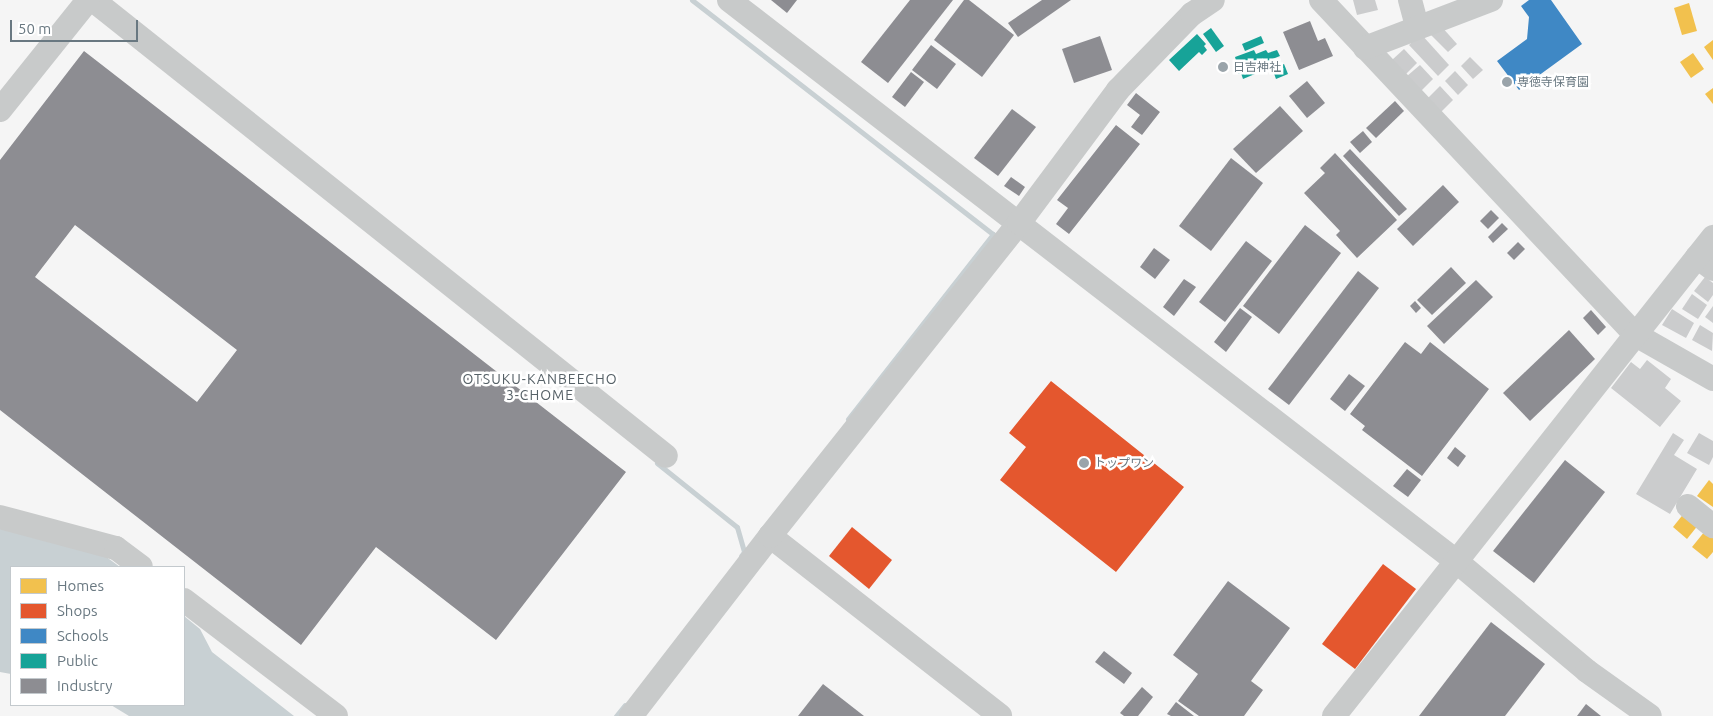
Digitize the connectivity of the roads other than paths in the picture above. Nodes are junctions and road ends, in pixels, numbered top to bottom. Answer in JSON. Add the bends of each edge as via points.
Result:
{"nodes":[{"id":1,"x":88,"y":0,"type":"edge"},
{"id":2,"x":93,"y":0,"type":"edge"},
{"id":3,"x":729,"y":0,"type":"edge"},
{"id":4,"x":1213,"y":0,"type":"edge"},
{"id":5,"x":1321,"y":0,"type":"edge"},
{"id":6,"x":1410,"y":0,"type":"edge"},
{"id":7,"x":1490,"y":0,"type":"edge"},
{"id":8,"x":1417,"y":27,"type":"junction"},
{"id":9,"x":1365,"y":48,"type":"junction"},
{"id":10,"x":0,"y":110,"type":"edge"},
{"id":11,"x":1019,"y":223,"type":"junction"},
{"id":12,"x":1713,"y":237,"type":"edge"},
{"id":13,"x":1705,"y":263,"type":"edge"},
{"id":14,"x":1636,"y":335,"type":"junction"},
{"id":15,"x":1713,"y":379,"type":"edge"},
{"id":16,"x":666,"y":456,"type":"dead end"},
{"id":17,"x":1688,"y":506,"type":"dead end"},
{"id":18,"x":0,"y":517,"type":"edge"},
{"id":19,"x":1713,"y":525,"type":"edge"},
{"id":20,"x":770,"y":536,"type":"junction"},
{"id":21,"x":1456,"y":561,"type":"junction"},
{"id":22,"x":140,"y":566,"type":"edge"},
{"id":23,"x":185,"y":601,"type":"edge"},
{"id":24,"x":336,"y":716,"type":"edge"},
{"id":25,"x":631,"y":716,"type":"edge"},
{"id":26,"x":1000,"y":716,"type":"edge"},
{"id":27,"x":1334,"y":716,"type":"edge"},
{"id":28,"x":1650,"y":716,"type":"edge"}],
"edges":[{"from":1,"to":10,"type":"street"},
{"from":2,"to":16,"type":"street"},
{"from":3,"to":11,"type":"street"},
{"from":4,"to":11,"type":"street","via":[[1192,14],[1118,90]]},
{"from":5,"to":9,"type":"street"},
{"from":6,"to":8,"type":"street"},
{"from":7,"to":8,"type":"street"},
{"from":8,"to":9,"type":"street"},
{"from":9,"to":14,"type":"street"},
{"from":11,"to":20,"type":"street"},
{"from":11,"to":21,"type":"street"},
{"from":12,"to":13,"type":"street"},
{"from":13,"to":14,"type":"street"},
{"from":14,"to":15,"type":"street"},
{"from":14,"to":21,"type":"street"},
{"from":17,"to":19,"type":"street"},
{"from":18,"to":22,"type":"street","via":[[116,548]]},
{"from":20,"to":25,"type":"street"},
{"from":20,"to":26,"type":"street"},
{"from":21,"to":27,"type":"street"},
{"from":21,"to":28,"type":"street","via":[[1587,671]]},
{"from":23,"to":24,"type":"street"}]}
